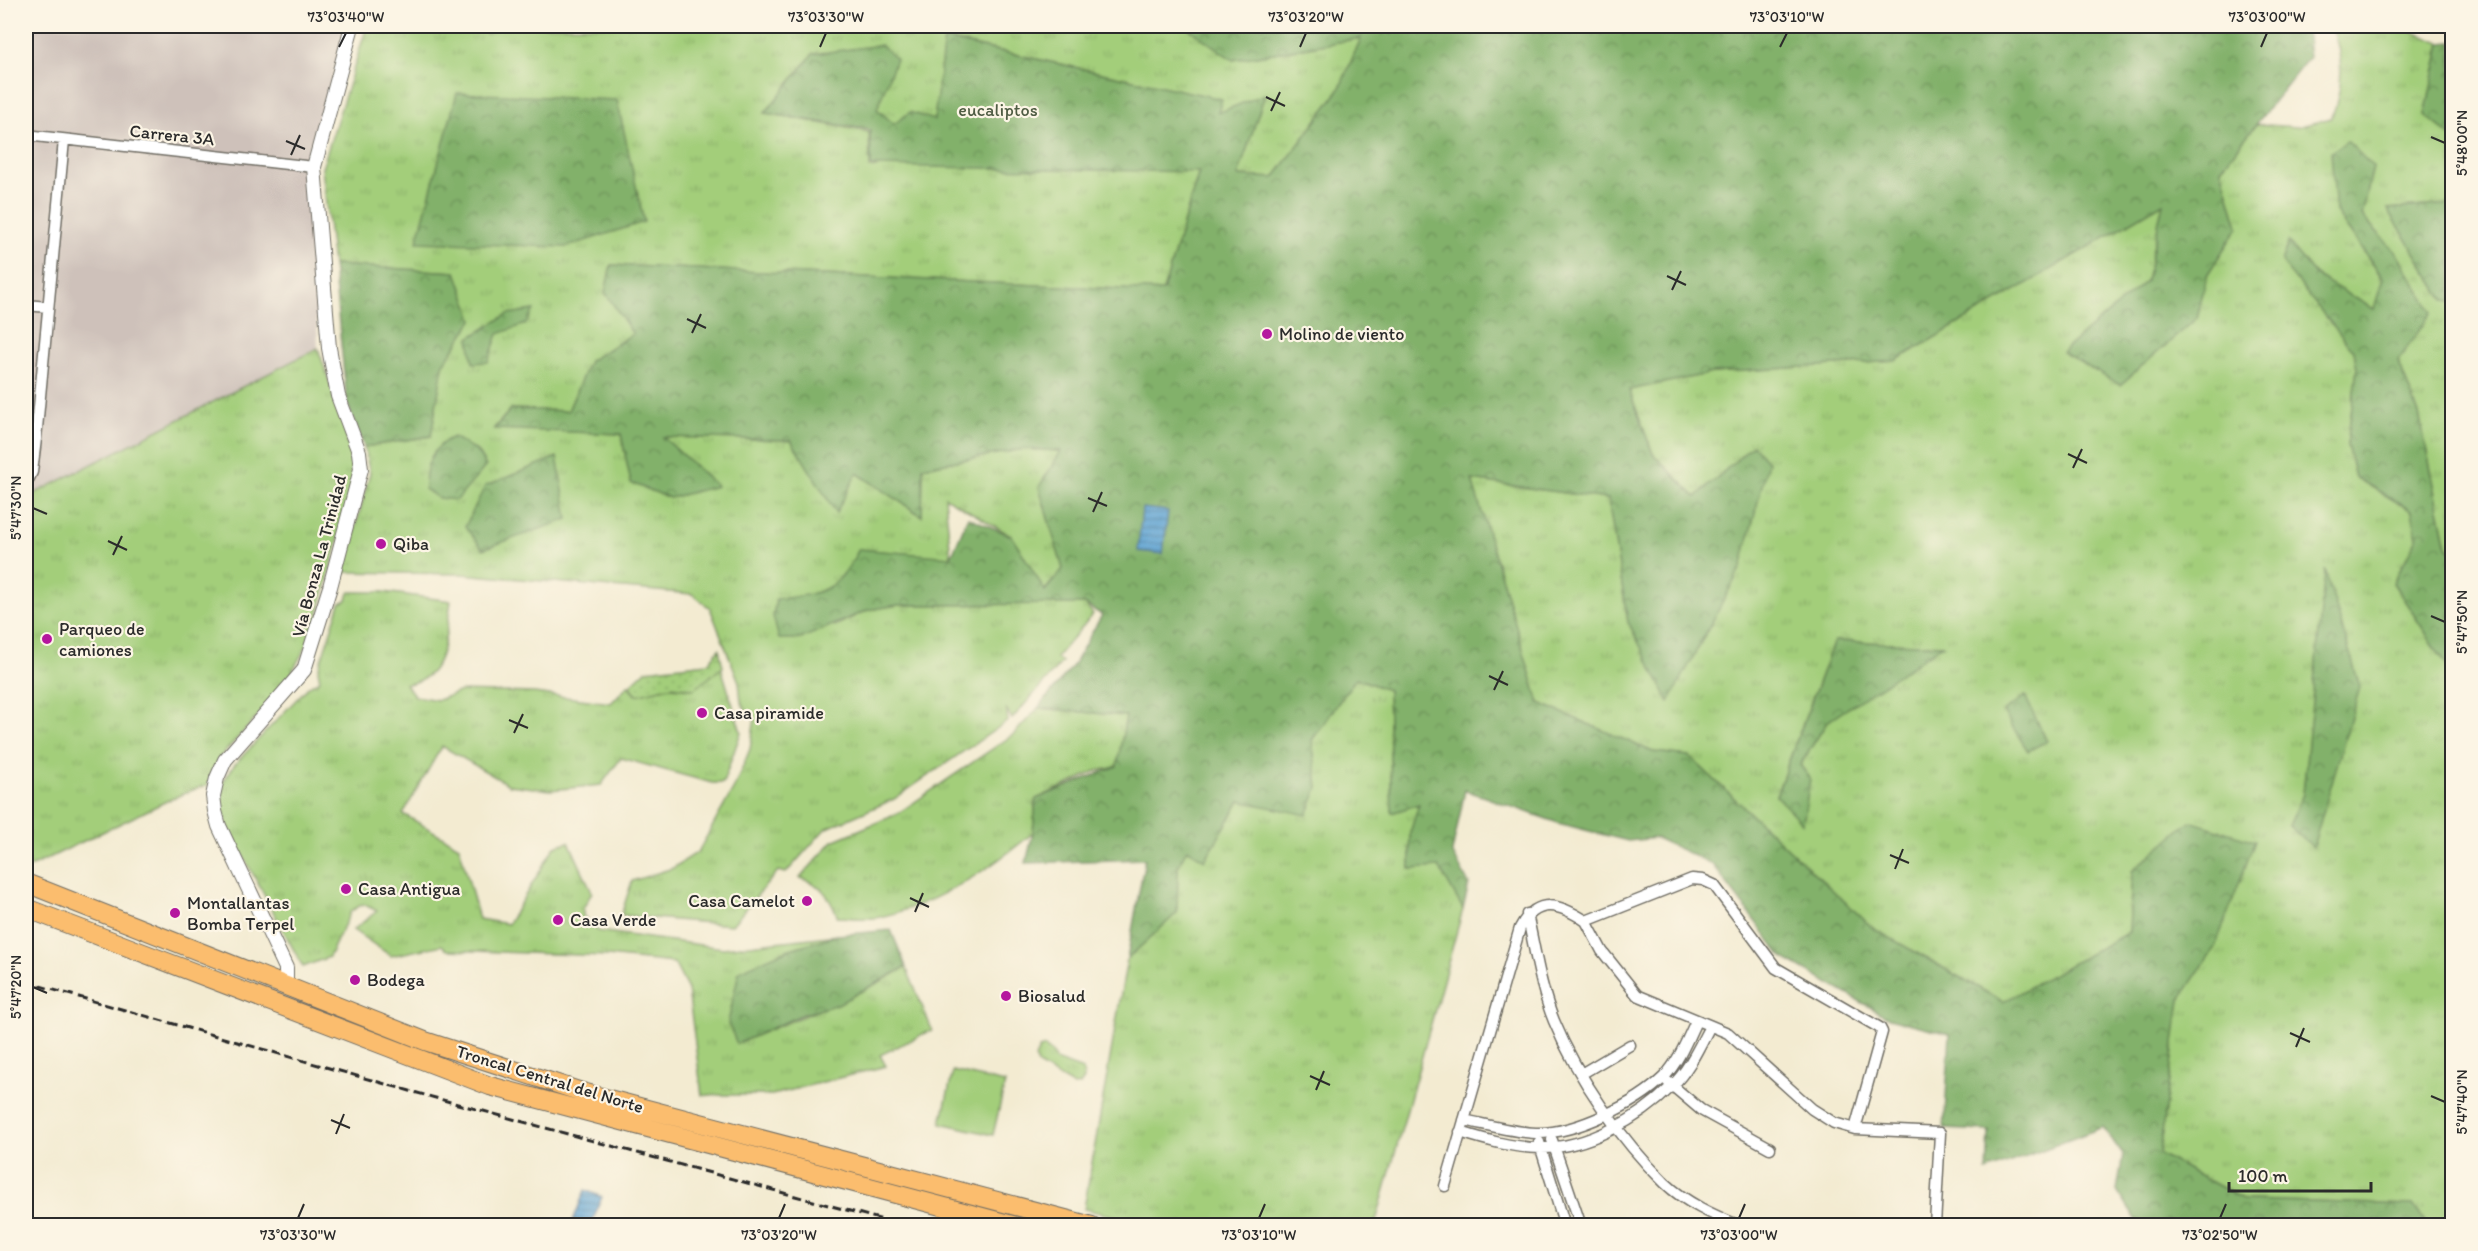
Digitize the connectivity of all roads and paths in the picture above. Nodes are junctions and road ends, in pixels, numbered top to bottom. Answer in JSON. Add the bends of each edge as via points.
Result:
{"nodes":[{"id":1,"x":352,"y":26,"type":"edge"},
{"id":2,"x":26,"y":135,"type":"edge"},
{"id":3,"x":64,"y":140,"type":"junction"},
{"id":4,"x":314,"y":167,"type":"junction"},
{"id":5,"x":26,"y":305,"type":"edge"},
{"id":6,"x":48,"y":307,"type":"junction"},
{"id":7,"x":26,"y":484,"type":"edge"},
{"id":8,"x":26,"y":883,"type":"edge"},
{"id":9,"x":26,"y":908,"type":"edge"},
{"id":10,"x":1527,"y":914,"type":"junction"},
{"id":11,"x":1586,"y":921,"type":"junction"},
{"id":12,"x":286,"y":985,"type":"junction"},
{"id":13,"x":1696,"y":1021,"type":"junction"},
{"id":14,"x":1710,"y":1026,"type":"junction"},
{"id":15,"x":1630,"y":1045,"type":"dead end"},
{"id":16,"x":1581,"y":1074,"type":"junction"},
{"id":17,"x":1663,"y":1077,"type":"junction"},
{"id":18,"x":1672,"y":1087,"type":"junction"},
{"id":19,"x":1609,"y":1114,"type":"junction"},
{"id":20,"x":1464,"y":1119,"type":"junction"},
{"id":21,"x":1617,"y":1126,"type":"junction"},
{"id":22,"x":1854,"y":1129,"type":"junction"},
{"id":23,"x":1460,"y":1132,"type":"junction"},
{"id":24,"x":1550,"y":1132,"type":"junction"},
{"id":25,"x":1536,"y":1133,"type":"junction"},
{"id":26,"x":1554,"y":1147,"type":"junction"},
{"id":27,"x":1540,"y":1148,"type":"junction"},
{"id":28,"x":1770,"y":1148,"type":"dead end"},
{"id":29,"x":1444,"y":1186,"type":"dead end"},
{"id":30,"x":1016,"y":1226,"type":"edge"},
{"id":31,"x":1092,"y":1226,"type":"edge"},
{"id":32,"x":1565,"y":1226,"type":"edge"},
{"id":33,"x":1581,"y":1226,"type":"edge"},
{"id":34,"x":1740,"y":1226,"type":"edge"},
{"id":35,"x":1935,"y":1226,"type":"edge"}],
"edges":[{"from":1,"to":4,"type":"street","name":"Vía Bonza La Trinidad"},
{"from":2,"to":3,"type":"street","name":"Carrera 3A"},
{"from":3,"to":4,"type":"street","name":"Carrera 3A"},
{"from":3,"to":6,"type":"street"},
{"from":4,"to":12,"type":"street","name":"Vía Bonza La Trinidad","via":[[329,348],[338,396],[359,452],[361,469],[304,670],[225,760],[213,796],[219,826],[286,968]]},
{"from":5,"to":6,"type":"street"},
{"from":6,"to":7,"type":"street","via":[[32,472]]},
{"from":8,"to":12,"type":"highway","name":"Troncal Central del Norte"},
{"from":9,"to":30,"type":"highway","name":"Troncal Central del Norte","via":[[490,1086]]},
{"from":10,"to":11,"type":"street","via":[[1539,906],[1551,906]]},
{"from":10,"to":16,"type":"street","via":[[1553,1019]]},
{"from":10,"to":20,"type":"street"},
{"from":11,"to":13,"type":"street","via":[[1602,951],[1637,995]]},
{"from":11,"to":22,"type":"street","via":[[1692,879],[1714,885],[1776,968],[1880,1028]]},
{"from":12,"to":31,"type":"highway","name":"Troncal Central del Norte","via":[[425,1041],[582,1092]]},
{"from":13,"to":14,"type":"street"},
{"from":13,"to":17,"type":"street","via":[[1678,1058]]},
{"from":14,"to":18,"type":"street","via":[[1693,1059]]},
{"from":14,"to":22,"type":"street","via":[[1744,1045],[1812,1110]]},
{"from":15,"to":16,"type":"street"},
{"from":16,"to":19,"type":"street"},
{"from":17,"to":18,"type":"street"},
{"from":17,"to":19,"type":"street"},
{"from":18,"to":21,"type":"street","via":[[1649,1107]]},
{"from":18,"to":28,"type":"street","via":[[1701,1110]]},
{"from":19,"to":21,"type":"street"},
{"from":19,"to":24,"type":"street"},
{"from":20,"to":23,"type":"street"},
{"from":20,"to":25,"type":"street"},
{"from":21,"to":26,"type":"street","via":[[1585,1140]]},
{"from":21,"to":34,"type":"street","via":[[1666,1184],[1711,1214]]},
{"from":22,"to":35,"type":"street","via":[[1940,1133]]},
{"from":23,"to":27,"type":"street","via":[[1499,1143]]},
{"from":23,"to":29,"type":"street"},
{"from":24,"to":25,"type":"street"},
{"from":24,"to":26,"type":"street"},
{"from":25,"to":27,"type":"street"},
{"from":26,"to":27,"type":"street"},
{"from":26,"to":33,"type":"street"},
{"from":27,"to":32,"type":"street"}]}
